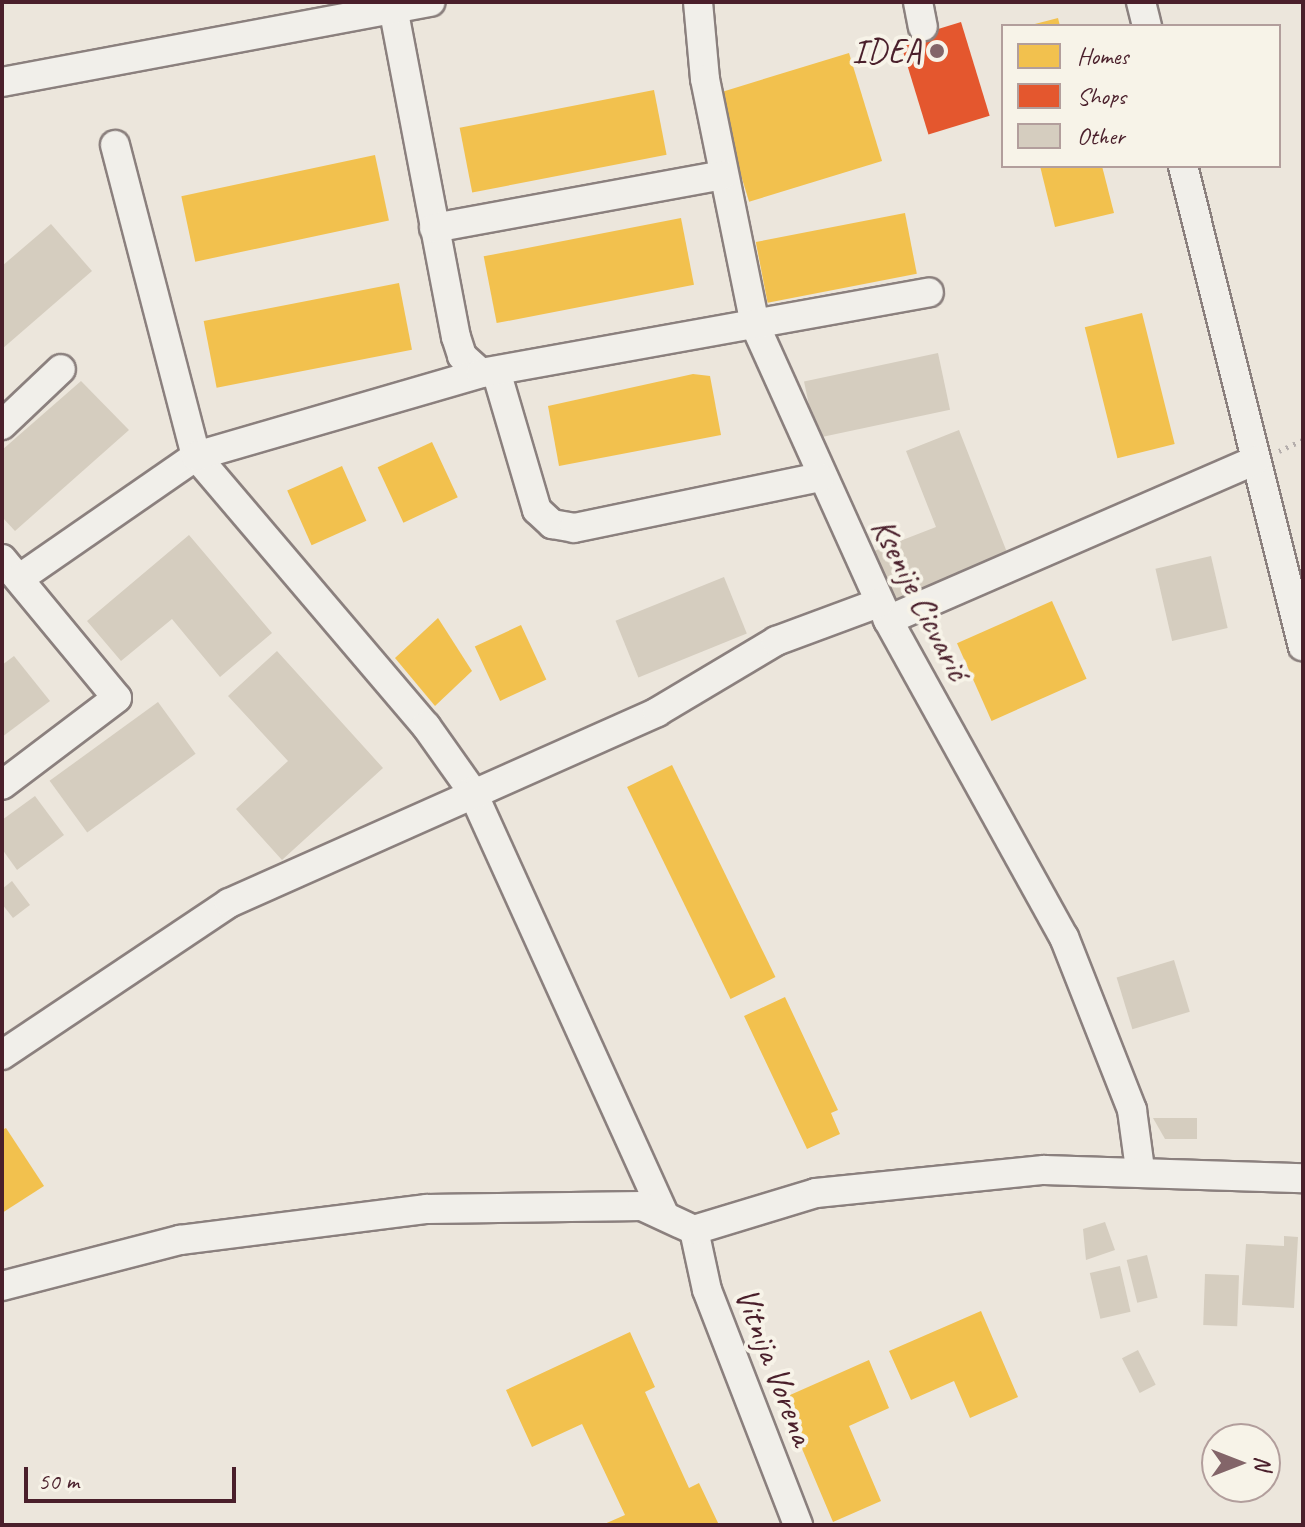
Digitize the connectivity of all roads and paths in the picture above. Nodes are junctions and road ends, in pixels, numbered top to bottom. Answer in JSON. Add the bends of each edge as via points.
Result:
{"nodes":[{"id":1,"x":431,"y":2,"type":"edge"},
{"id":2,"x":698,"y":2,"type":"edge"},
{"id":3,"x":1141,"y":2,"type":"edge"},
{"id":4,"x":393,"y":6,"type":"edge"},
{"id":5,"x":1146,"y":24,"type":"edge"},
{"id":6,"x":2,"y":82,"type":"edge"},
{"id":7,"x":115,"y":145,"type":"dead end"},
{"id":8,"x":1183,"y":168,"type":"edge"},
{"id":9,"x":723,"y":175,"type":"junction"},
{"id":10,"x":434,"y":228,"type":"junction"},
{"id":11,"x":929,"y":292,"type":"dead end"},
{"id":12,"x":755,"y":325,"type":"junction"},
{"id":13,"x":61,"y":369,"type":"dead end"},
{"id":14,"x":488,"y":372,"type":"junction"},
{"id":15,"x":2,"y":425,"type":"edge"},
{"id":16,"x":196,"y":456,"type":"junction"},
{"id":17,"x":1256,"y":460,"type":"junction"},
{"id":18,"x":820,"y":477,"type":"junction"},
{"id":19,"x":11,"y":568,"type":"edge"},
{"id":20,"x":883,"y":612,"type":"junction"},
{"id":21,"x":1303,"y":646,"type":"edge"},
{"id":22,"x":2,"y":785,"type":"edge"},
{"id":23,"x":472,"y":791,"type":"junction"},
{"id":24,"x":2,"y":1055,"type":"edge"},
{"id":25,"x":1140,"y":1169,"type":"junction"},
{"id":26,"x":1303,"y":1178,"type":"edge"},
{"id":27,"x":663,"y":1213,"type":"junction"},
{"id":28,"x":694,"y":1230,"type":"junction"},
{"id":29,"x":2,"y":1286,"type":"edge"},
{"id":30,"x":798,"y":1525,"type":"edge"}],
"edges":[{"from":1,"to":4,"type":"street"},
{"from":2,"to":9,"type":"street","name":"Ksenije Cicvarić","via":[[699,40]]},
{"from":3,"to":5,"type":"street"},
{"from":4,"to":6,"type":"street"},
{"from":4,"to":10,"type":"street"},
{"from":7,"to":16,"type":"street"},
{"from":8,"to":17,"type":"street"},
{"from":9,"to":10,"type":"street"},
{"from":9,"to":12,"type":"street","name":"Ksenije Cicvarić"},
{"from":10,"to":14,"type":"street","via":[[462,356]]},
{"from":11,"to":12,"type":"street"},
{"from":12,"to":14,"type":"street"},
{"from":12,"to":18,"type":"street","name":"Ksenije Cicvarić"},
{"from":13,"to":15,"type":"street"},
{"from":14,"to":16,"type":"street"},
{"from":14,"to":18,"type":"street","via":[[537,510],[552,524],[574,528]]},
{"from":16,"to":19,"type":"street"},
{"from":16,"to":23,"type":"street","via":[[426,726]]},
{"from":17,"to":20,"type":"street"},
{"from":17,"to":21,"type":"street"},
{"from":18,"to":20,"type":"street","name":"Ksenije Cicvarić"},
{"from":19,"to":22,"type":"street","via":[[117,698]]},
{"from":20,"to":23,"type":"street","via":[[776,641],[657,712]]},
{"from":20,"to":25,"type":"street","name":"Ksenije Cicvarić","via":[[1064,937],[1132,1110]]},
{"from":23,"to":24,"type":"street","via":[[219,908]]},
{"from":23,"to":27,"type":"street"},
{"from":25,"to":26,"type":"street"},
{"from":25,"to":28,"type":"street","via":[[1044,1170],[816,1193]]},
{"from":27,"to":28,"type":"street"},
{"from":27,"to":29,"type":"street","via":[[570,1205],[281,1224],[119,1253]]},
{"from":28,"to":30,"type":"street","name":"Vitnija Vorena","via":[[707,1290]]}]}
